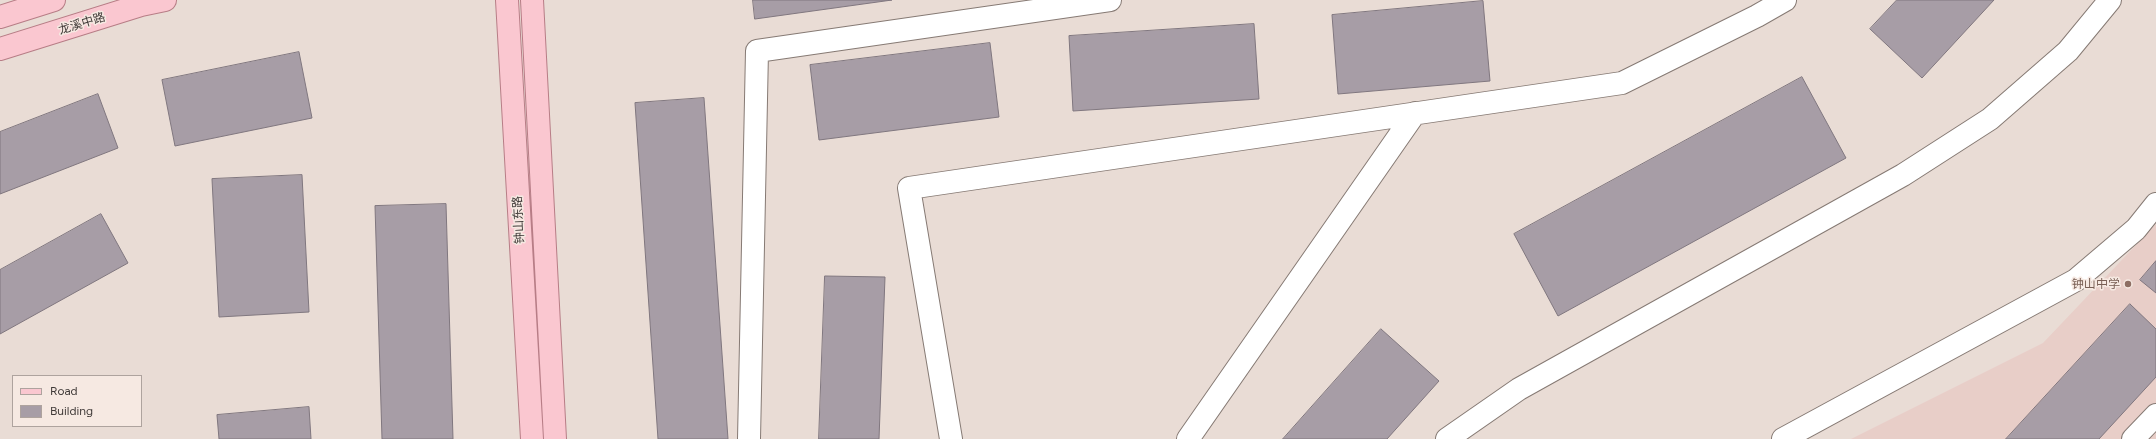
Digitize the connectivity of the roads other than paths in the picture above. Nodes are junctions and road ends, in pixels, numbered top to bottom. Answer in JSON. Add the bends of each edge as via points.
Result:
{"nodes":[{"id":1,"x":54,"y":0,"type":"edge"},
{"id":2,"x":165,"y":0,"type":"edge"},
{"id":3,"x":507,"y":0,"type":"edge"},
{"id":4,"x":532,"y":0,"type":"edge"},
{"id":5,"x":1110,"y":0,"type":"edge"},
{"id":6,"x":1785,"y":0,"type":"edge"},
{"id":7,"x":2110,"y":0,"type":"edge"},
{"id":8,"x":0,"y":17,"type":"edge"},
{"id":9,"x":0,"y":49,"type":"edge"},
{"id":10,"x":1415,"y":114,"type":"junction"},
{"id":11,"x":2156,"y":204,"type":"edge"},
{"id":12,"x":2156,"y":415,"type":"edge"},
{"id":13,"x":532,"y":439,"type":"edge"},
{"id":14,"x":555,"y":439,"type":"edge"},
{"id":15,"x":749,"y":439,"type":"edge"},
{"id":16,"x":951,"y":439,"type":"edge"},
{"id":17,"x":1188,"y":439,"type":"edge"},
{"id":18,"x":1447,"y":439,"type":"edge"},
{"id":19,"x":1783,"y":439,"type":"edge"},
{"id":20,"x":2133,"y":439,"type":"edge"}],
"edges":[{"from":1,"to":8,"type":"main road"},
{"from":2,"to":9,"type":"main road","name":"龙溪中路","via":[[141,5]]},
{"from":3,"to":13,"type":"main road","name":"钟山东路"},
{"from":4,"to":14,"type":"main road","name":"钟山东路"},
{"from":5,"to":15,"type":"street","via":[[757,51]]},
{"from":6,"to":10,"type":"street","via":[[1622,83]]},
{"from":7,"to":18,"type":"street","via":[[2068,51],[1990,119],[1903,175],[1519,389]]},
{"from":10,"to":16,"type":"street","via":[[909,188]]},
{"from":10,"to":17,"type":"street"},
{"from":11,"to":19,"type":"street","via":[[2136,229],[2076,280]]},
{"from":12,"to":20,"type":"street"}]}
